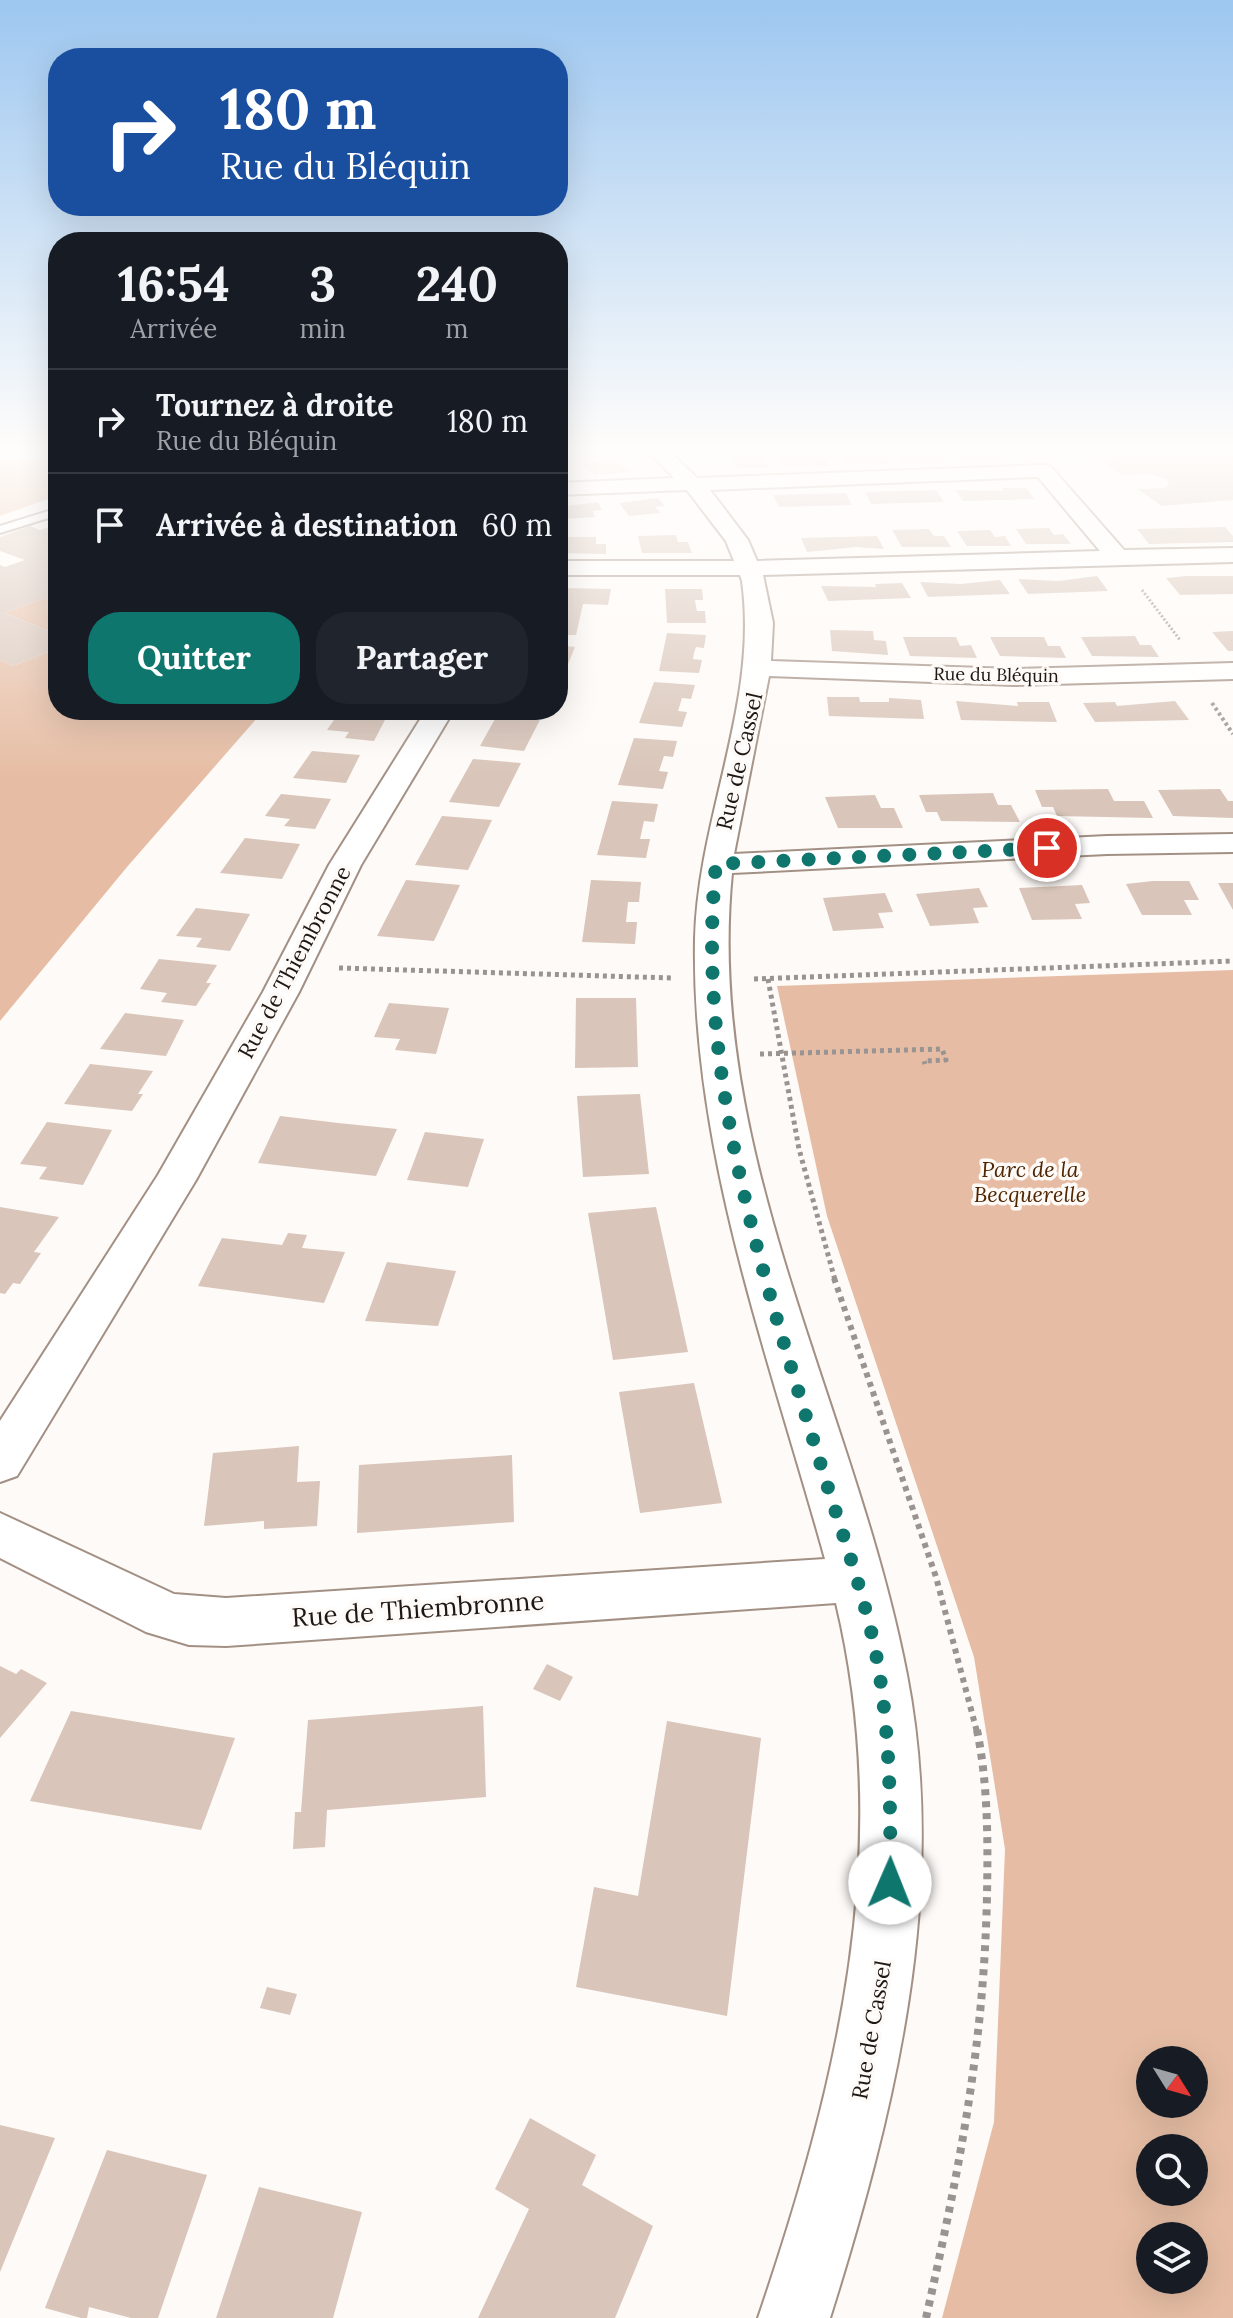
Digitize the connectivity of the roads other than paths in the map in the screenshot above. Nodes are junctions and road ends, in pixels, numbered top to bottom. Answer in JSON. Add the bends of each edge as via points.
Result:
{"nodes":[{"id":1,"x":746,"y":560,"type":"edge"},
{"id":2,"x":1012,"y":560,"type":"edge"},
{"id":3,"x":568,"y":568,"type":"edge"},
{"id":4,"x":750,"y":568,"type":"junction"},
{"id":5,"x":760,"y":668,"type":"junction"},
{"id":6,"x":1233,"y":671,"type":"edge"},
{"id":7,"x":434,"y":720,"type":"edge"},
{"id":8,"x":1233,"y":843,"type":"edge"},
{"id":9,"x":716,"y":864,"type":"junction"},
{"id":10,"x":0,"y":1462,"type":"edge"},
{"id":11,"x":0,"y":1534,"type":"edge"},
{"id":12,"x":856,"y":1579,"type":"junction"},
{"id":13,"x":794,"y":2318,"type":"edge"}],
"edges":[{"from":1,"to":4,"type":"street","name":"Rue de Cassel"},
{"from":2,"to":4,"type":"street"},
{"from":3,"to":4,"type":"street"},
{"from":4,"to":5,"type":"street","name":"Rue de Cassel","via":[[761,614]]},
{"from":5,"to":6,"type":"street","name":"Rue du Bléquin","via":[[1014,677]]},
{"from":5,"to":9,"type":"street","name":"Rue de Cassel"},
{"from":7,"to":10,"type":"street","name":"Rue de Thiembronne","via":[[345,865],[154,1218]]},
{"from":8,"to":9,"type":"street"},
{"from":9,"to":12,"type":"street","name":"Rue de Cassel","via":[[713,980],[719,1056],[738,1161],[761,1265]]},
{"from":11,"to":12,"type":"street","name":"Rue de Thiembronne","via":[[165,1615],[189,1621]]},
{"from":12,"to":13,"type":"street","name":"Rue de Cassel","via":[[883,1702],[889,1905],[871,2051],[832,2204]]}]}
